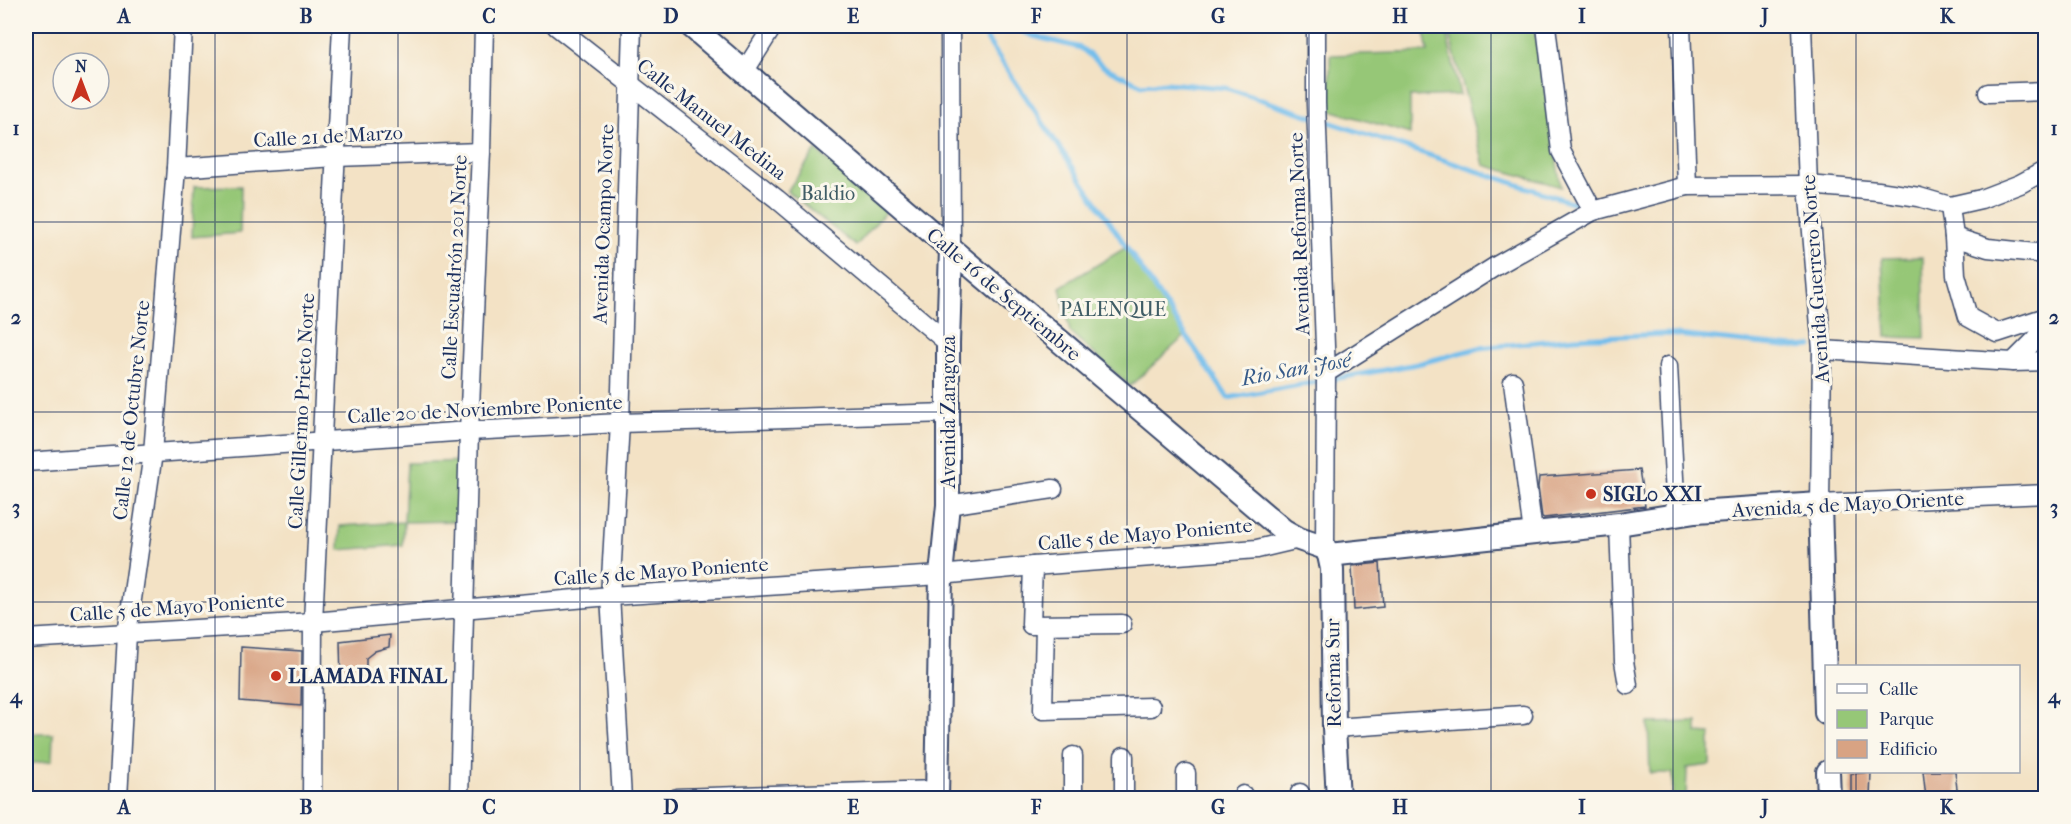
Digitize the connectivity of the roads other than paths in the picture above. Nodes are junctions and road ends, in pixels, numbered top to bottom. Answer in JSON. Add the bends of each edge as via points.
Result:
{"nodes":[{"id":1,"x":183,"y":26,"type":"edge"},
{"id":2,"x":342,"y":26,"type":"edge"},
{"id":3,"x":484,"y":26,"type":"edge"},
{"id":4,"x":556,"y":26,"type":"edge"},
{"id":5,"x":632,"y":26,"type":"edge"},
{"id":6,"x":691,"y":26,"type":"edge"},
{"id":7,"x":773,"y":26,"type":"edge"},
{"id":8,"x":950,"y":26,"type":"edge"},
{"id":9,"x":1316,"y":26,"type":"edge"},
{"id":10,"x":1546,"y":26,"type":"edge"},
{"id":11,"x":1681,"y":26,"type":"edge"},
{"id":12,"x":1802,"y":26,"type":"edge"},
{"id":13,"x":744,"y":72,"type":"junction"},
{"id":14,"x":630,"y":83,"type":"junction"},
{"id":15,"x":2046,"y":91,"type":"edge"},
{"id":16,"x":1988,"y":93,"type":"dead end"},
{"id":17,"x":481,"y":152,"type":"junction"},
{"id":18,"x":335,"y":157,"type":"junction"},
{"id":19,"x":176,"y":168,"type":"junction"},
{"id":20,"x":2046,"y":170,"type":"edge"},
{"id":21,"x":1808,"y":185,"type":"junction"},
{"id":22,"x":1687,"y":186,"type":"junction"},
{"id":23,"x":1950,"y":206,"type":"junction"},
{"id":24,"x":1593,"y":211,"type":"junction"},
{"id":25,"x":1954,"y":237,"type":"junction"},
{"id":26,"x":951,"y":249,"type":"junction"},
{"id":27,"x":2046,"y":254,"type":"edge"},
{"id":28,"x":2046,"y":317,"type":"edge"},
{"id":29,"x":2046,"y":326,"type":"edge"},
{"id":30,"x":948,"y":343,"type":"junction"},
{"id":31,"x":1822,"y":350,"type":"junction"},
{"id":32,"x":2046,"y":361,"type":"edge"},
{"id":33,"x":2013,"y":362,"type":"junction"},
{"id":34,"x":1668,"y":366,"type":"dead end"},
{"id":35,"x":1326,"y":373,"type":"junction"},
{"id":36,"x":1512,"y":382,"type":"dead end"},
{"id":37,"x":948,"y":413,"type":"junction"},
{"id":38,"x":620,"y":423,"type":"junction"},
{"id":39,"x":469,"y":431,"type":"junction"},
{"id":40,"x":323,"y":441,"type":"junction"},
{"id":41,"x":153,"y":453,"type":"junction"},
{"id":42,"x":26,"y":462,"type":"edge"},
{"id":43,"x":1053,"y":489,"type":"dead end"},
{"id":44,"x":2046,"y":494,"type":"edge"},
{"id":45,"x":1820,"y":504,"type":"junction"},
{"id":46,"x":948,"y":505,"type":"junction"},
{"id":47,"x":1676,"y":514,"type":"junction"},
{"id":48,"x":1618,"y":524,"type":"junction"},
{"id":49,"x":1533,"y":533,"type":"junction"},
{"id":50,"x":1299,"y":539,"type":"junction"},
{"id":51,"x":1327,"y":551,"type":"junction"},
{"id":52,"x":1034,"y":566,"type":"junction"},
{"id":53,"x":941,"y":575,"type":"junction"},
{"id":54,"x":610,"y":596,"type":"junction"},
{"id":55,"x":465,"y":609,"type":"junction"},
{"id":56,"x":314,"y":621,"type":"junction"},
{"id":57,"x":1122,"y":624,"type":"dead end"},
{"id":58,"x":1045,"y":626,"type":"junction"},
{"id":59,"x":127,"y":634,"type":"junction"},
{"id":60,"x":26,"y":639,"type":"edge"},
{"id":61,"x":1825,"y":665,"type":"edge"},
{"id":62,"x":1628,"y":685,"type":"dead end"},
{"id":63,"x":1151,"y":707,"type":"dead end"},
{"id":64,"x":1523,"y":715,"type":"dead end"},
{"id":65,"x":1334,"y":728,"type":"junction"},
{"id":66,"x":1073,"y":756,"type":"dead end"},
{"id":67,"x":1124,"y":756,"type":"dead end"},
{"id":68,"x":1186,"y":773,"type":"dead end"},
{"id":69,"x":1828,"y":773,"type":"edge"},
{"id":70,"x":937,"y":794,"type":"edge"},
{"id":71,"x":118,"y":798,"type":"edge"},
{"id":72,"x":312,"y":798,"type":"edge"},
{"id":73,"x":459,"y":798,"type":"edge"},
{"id":74,"x":621,"y":798,"type":"edge"},
{"id":75,"x":677,"y":798,"type":"edge"},
{"id":76,"x":1073,"y":798,"type":"edge"},
{"id":77,"x":1124,"y":798,"type":"edge"},
{"id":78,"x":1186,"y":798,"type":"edge"},
{"id":79,"x":1338,"y":798,"type":"edge"},
{"id":80,"x":1829,"y":798,"type":"edge"}],
"edges":[{"from":1,"to":19,"type":"street","name":"Calle 12 de Octubre Norte"},
{"from":2,"to":18,"type":"street","name":"Calle Gillermo Prieto Norte"},
{"from":3,"to":17,"type":"street","name":"Calle Escuadrón 201 Norte"},
{"from":4,"to":14,"type":"street","name":"Calle Manuel Medina"},
{"from":5,"to":14,"type":"street","name":"Avenida Ocampo Norte"},
{"from":6,"to":13,"type":"main road","name":"Calle 16 de Septiembre"},
{"from":7,"to":13,"type":"street"},
{"from":8,"to":26,"type":"street","name":"Avenida Zaragoza"},
{"from":9,"to":35,"type":"street","name":"Avenida Reforma Norte"},
{"from":10,"to":24,"type":"street","via":[[1561,151]]},
{"from":11,"to":22,"type":"street"},
{"from":12,"to":21,"type":"street","name":"Avenida Guerrero Norte"},
{"from":13,"to":26,"type":"main road","name":"Calle 16 de Septiembre"},
{"from":14,"to":30,"type":"street","name":"Calle Manuel Medina","via":[[777,199]]},
{"from":14,"to":38,"type":"street","name":"Avenida Ocampo Norte"},
{"from":15,"to":16,"type":"street"},
{"from":17,"to":18,"type":"street","name":"Calle 21 de Marzo"},
{"from":17,"to":39,"type":"street","name":"Calle Escuadrón 201 Norte"},
{"from":18,"to":19,"type":"street","name":"Calle 21 de Marzo"},
{"from":18,"to":40,"type":"street","name":"Calle Gillermo Prieto Norte"},
{"from":19,"to":41,"type":"street","name":"Calle 12 de Octubre Norte"},
{"from":20,"to":23,"type":"street","via":[[1981,199]]},
{"from":21,"to":22,"type":"street"},
{"from":21,"to":23,"type":"street","via":[[1919,197]]},
{"from":21,"to":31,"type":"street","name":"Avenida Guerrero Norte"},
{"from":22,"to":24,"type":"street"},
{"from":23,"to":25,"type":"street"},
{"from":24,"to":35,"type":"street"},
{"from":25,"to":27,"type":"street","via":[[1988,248]]},
{"from":25,"to":28,"type":"street","via":[[1956,275],[1968,317],[1997,333]]},
{"from":26,"to":30,"type":"main road","name":"Avenida Zaragoza"},
{"from":26,"to":50,"type":"main road","name":"Calle 16 de Septiembre","via":[[1283,530]]},
{"from":29,"to":33,"type":"street"},
{"from":30,"to":37,"type":"main road","name":"Avenida Zaragoza"},
{"from":31,"to":33,"type":"street"},
{"from":31,"to":45,"type":"street","name":"Avenida Guerrero Norte"},
{"from":32,"to":33,"type":"street"},
{"from":34,"to":47,"type":"street"},
{"from":35,"to":51,"type":"street","name":"Avenida Reforma Norte"},
{"from":36,"to":49,"type":"street"},
{"from":37,"to":38,"type":"street","name":"Calle 20 de Noviembre Poniente"},
{"from":37,"to":46,"type":"main road","name":"Avenida Zaragoza"},
{"from":38,"to":39,"type":"street","name":"Calle 20 de Noviembre Poniente"},
{"from":38,"to":54,"type":"street"},
{"from":39,"to":40,"type":"street","name":"Calle 20 de Noviembre Poniente"},
{"from":39,"to":55,"type":"street","name":"Calle Escuadrón 201 Norte"},
{"from":40,"to":41,"type":"street","name":"Calle 20 de Noviembre Poniente"},
{"from":40,"to":56,"type":"street","name":"Calle Gillermo Prieto Norte"},
{"from":41,"to":42,"type":"street","name":"Calle 20 de Noviembre Poniente"},
{"from":41,"to":59,"type":"street","name":"Calle 12 de Octubre Norte"},
{"from":43,"to":46,"type":"street"},
{"from":44,"to":45,"type":"street","name":"Avenida 5 de Mayo Oriente"},
{"from":45,"to":47,"type":"main road","name":"Avenida 5 de Mayo Oriente"},
{"from":45,"to":61,"type":"main road","name":"Avenida Guerrero Norte"},
{"from":46,"to":53,"type":"main road","name":"Avenida Zaragoza"},
{"from":47,"to":48,"type":"main road","name":"Avenida 5 de Mayo Oriente"},
{"from":48,"to":49,"type":"main road","name":"Avenida 5 de Mayo Oriente"},
{"from":48,"to":62,"type":"street"},
{"from":49,"to":51,"type":"main road","name":"Avenida 5 de Mayo Oriente"},
{"from":50,"to":51,"type":"main road","name":"Calle 16 de Septiembre"},
{"from":50,"to":52,"type":"street","name":"Calle 5 de Mayo Poniente","via":[[1257,549]]},
{"from":51,"to":65,"type":"main road","name":"Reforma Sur","via":[[1332,569]]},
{"from":52,"to":53,"type":"street","name":"Calle 5 de Mayo Poniente"},
{"from":52,"to":58,"type":"street","via":[[1031,625]]},
{"from":53,"to":54,"type":"street","name":"Calle 5 de Mayo Poniente"},
{"from":53,"to":70,"type":"main road","name":"Avenida Zaragoza"},
{"from":54,"to":55,"type":"street","name":"Calle 5 de Mayo Poniente"},
{"from":54,"to":74,"type":"street"},
{"from":55,"to":56,"type":"street","name":"Calle 5 de Mayo Poniente"},
{"from":55,"to":73,"type":"street","name":"Calle Escuadrón 201 Norte"},
{"from":56,"to":59,"type":"street","name":"Calle 5 de Mayo Poniente"},
{"from":56,"to":72,"type":"street","name":"Calle Gillermo Prieto Norte"},
{"from":57,"to":58,"type":"street"},
{"from":58,"to":63,"type":"street","via":[[1043,710]]},
{"from":59,"to":60,"type":"street","name":"Calle 5 de Mayo Poniente"},
{"from":59,"to":71,"type":"street","name":"Calle 12 de Octubre Norte"},
{"from":64,"to":65,"type":"street"},
{"from":65,"to":79,"type":"main road","name":"Reforma Sur"},
{"from":66,"to":76,"type":"street"},
{"from":67,"to":77,"type":"street"},
{"from":68,"to":78,"type":"street"},
{"from":69,"to":80,"type":"main road"},
{"from":70,"to":75,"type":"street"}]}
